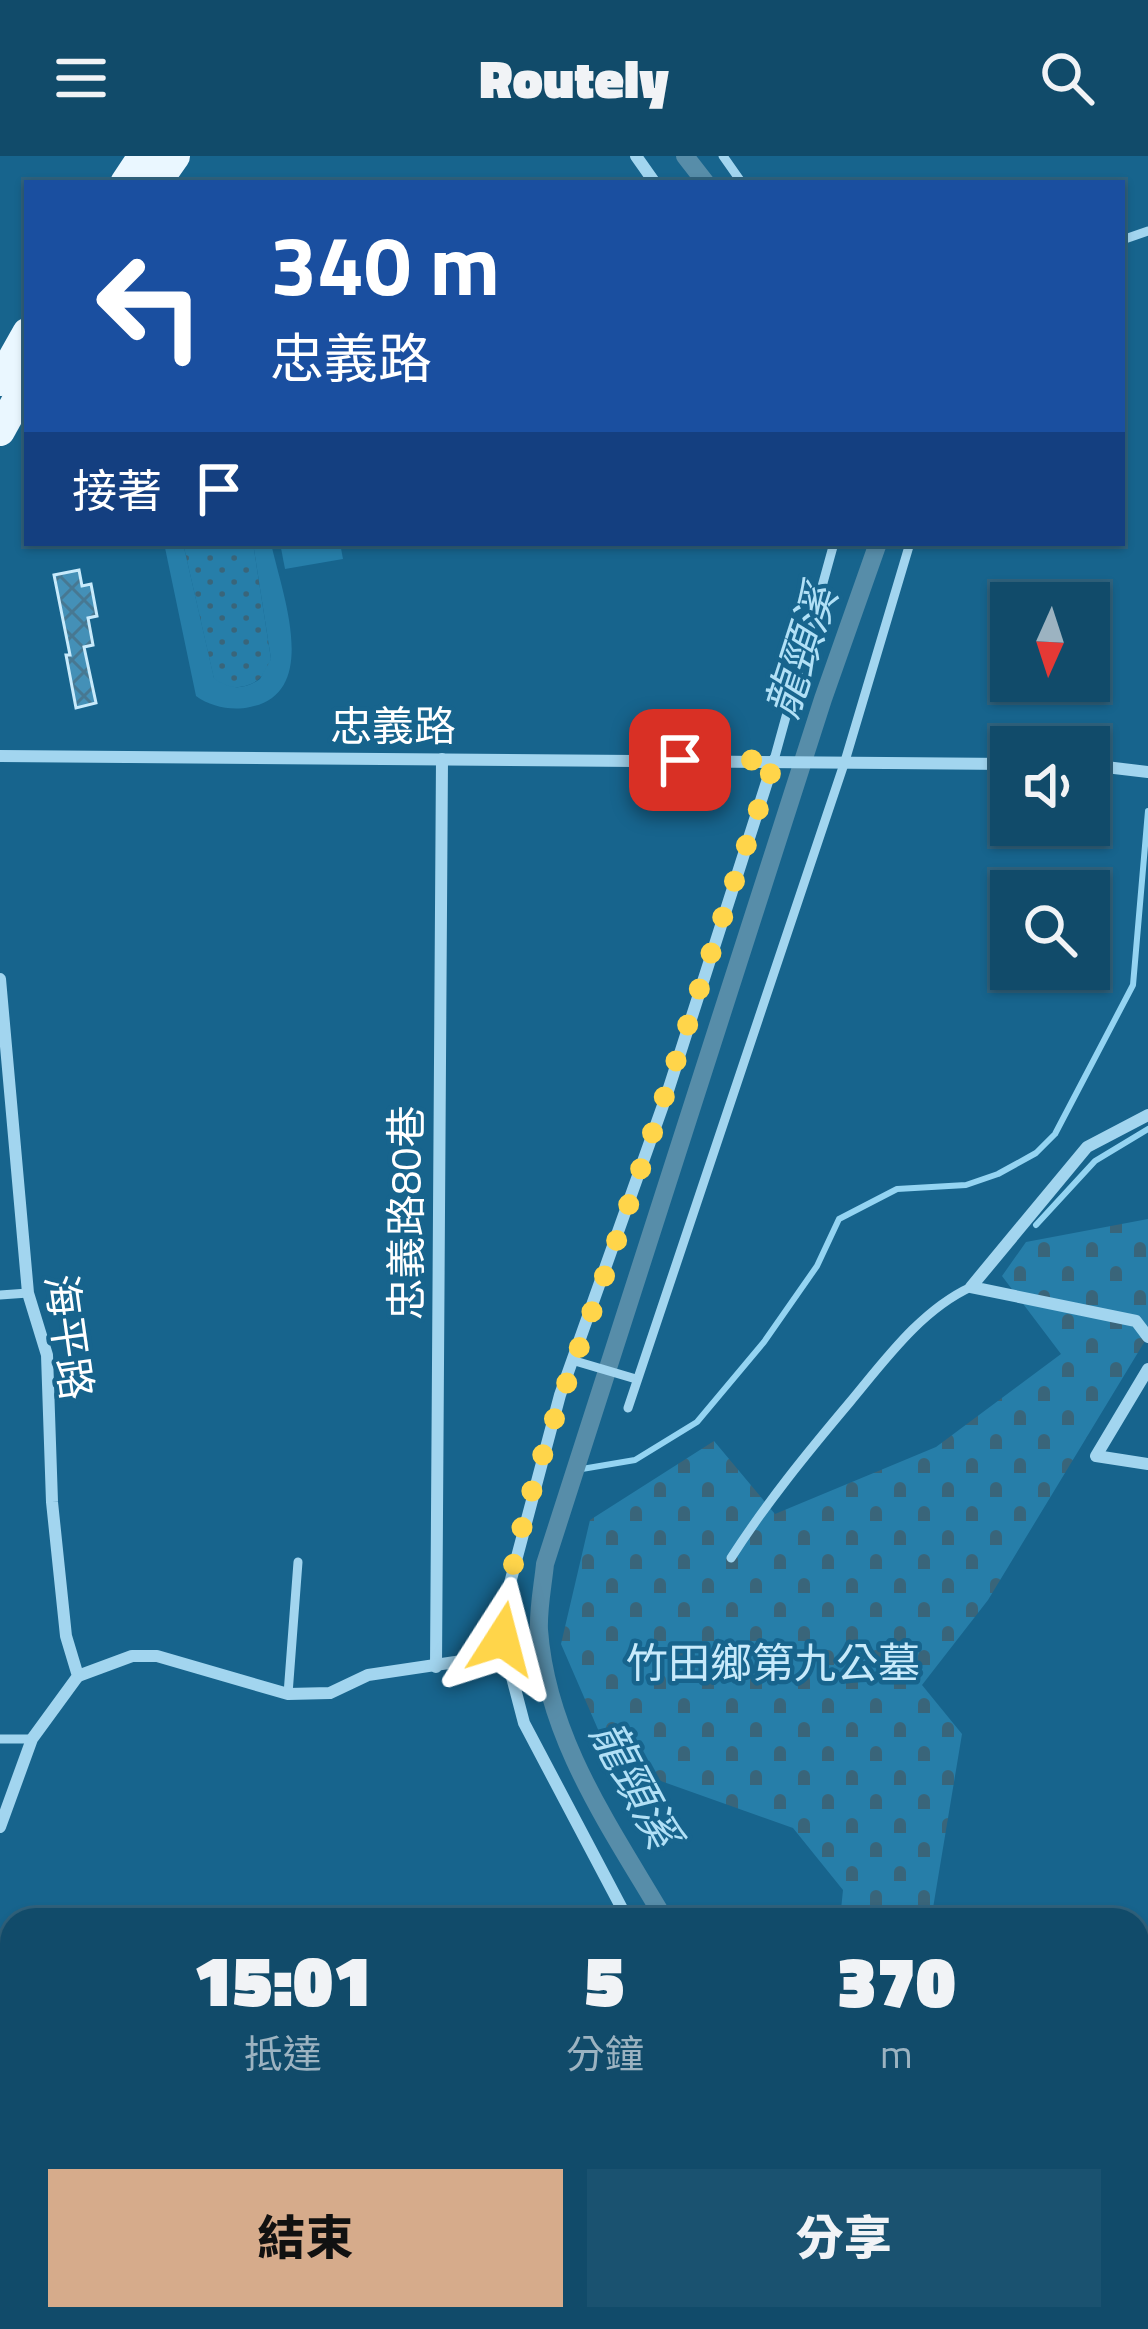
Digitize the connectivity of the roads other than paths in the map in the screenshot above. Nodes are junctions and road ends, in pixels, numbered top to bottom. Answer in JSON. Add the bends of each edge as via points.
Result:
{"nodes":[{"id":1,"x":24,"y":342,"type":"edge"},
{"id":2,"x":0,"y":381,"type":"edge"},
{"id":3,"x":24,"y":387,"type":"edge"},
{"id":4,"x":0,"y":431,"type":"edge"},
{"id":5,"x":834,"y":546,"type":"edge"},
{"id":6,"x":909,"y":546,"type":"edge"},
{"id":7,"x":0,"y":756,"type":"edge"},
{"id":8,"x":442,"y":759,"type":"junction"},
{"id":9,"x":780,"y":760,"type":"junction"},
{"id":10,"x":840,"y":761,"type":"junction"},
{"id":11,"x":990,"y":764,"type":"edge"},
{"id":12,"x":1110,"y":766,"type":"edge"},
{"id":13,"x":1148,"y":772,"type":"edge"},
{"id":14,"x":0,"y":979,"type":"edge"},
{"id":15,"x":1148,"y":1115,"type":"edge"},
{"id":16,"x":971,"y":1287,"type":"junction"},
{"id":17,"x":28,"y":1293,"type":"junction"},
{"id":18,"x":0,"y":1295,"type":"edge"},
{"id":19,"x":1148,"y":1337,"type":"edge"},
{"id":20,"x":574,"y":1360,"type":"junction"},
{"id":21,"x":1148,"y":1370,"type":"edge"},
{"id":22,"x":636,"y":1379,"type":"junction"},
{"id":23,"x":628,"y":1408,"type":"dead end"},
{"id":24,"x":1148,"y":1464,"type":"edge"},
{"id":25,"x":731,"y":1558,"type":"dead end"},
{"id":26,"x":298,"y":1562,"type":"dead end"},
{"id":27,"x":502,"y":1639,"type":"junction"},
{"id":28,"x":436,"y":1667,"type":"junction"},
{"id":29,"x":78,"y":1676,"type":"junction"},
{"id":30,"x":288,"y":1694,"type":"junction"},
{"id":31,"x":0,"y":1739,"type":"edge"},
{"id":32,"x":32,"y":1739,"type":"junction"},
{"id":33,"x":0,"y":1826,"type":"edge"},
{"id":34,"x":622,"y":1908,"type":"edge"}],
"edges":[{"from":1,"to":2,"type":"main road"},
{"from":3,"to":4,"type":"main road"},
{"from":5,"to":9,"type":"lane"},
{"from":6,"to":10,"type":"lane"},
{"from":7,"to":8,"type":"street","name":"忠義路"},
{"from":8,"to":9,"type":"street","name":"忠義路"},
{"from":8,"to":28,"type":"street","name":"忠義路80巷"},
{"from":9,"to":10,"type":"street","name":"忠義路"},
{"from":9,"to":20,"type":"street"},
{"from":10,"to":11,"type":"street","name":"忠義路"},
{"from":10,"to":22,"type":"lane"},
{"from":12,"to":13,"type":"street"},
{"from":14,"to":17,"type":"street","name":"海平路"},
{"from":15,"to":16,"type":"street","via":[[1088,1147]]},
{"from":16,"to":19,"type":"street","via":[[1136,1321]]},
{"from":16,"to":25,"type":"lane","via":[[902,1340],[771,1496]]},
{"from":17,"to":18,"type":"lane"},
{"from":17,"to":29,"type":"street","name":"海平路","via":[[47,1355],[52,1502]]},
{"from":20,"to":22,"type":"lane"},
{"from":20,"to":27,"type":"street","via":[[511,1579]]},
{"from":21,"to":24,"type":"street","via":[[1096,1456]]},
{"from":22,"to":23,"type":"lane"},
{"from":26,"to":30,"type":"lane"},
{"from":27,"to":28,"type":"street"},
{"from":27,"to":34,"type":"street","via":[[524,1723]]},
{"from":28,"to":30,"type":"street","via":[[368,1675],[330,1693]]},
{"from":29,"to":30,"type":"street","via":[[132,1656],[157,1656]]},
{"from":29,"to":32,"type":"street"},
{"from":31,"to":32,"type":"lane"},
{"from":32,"to":33,"type":"street"}]}
